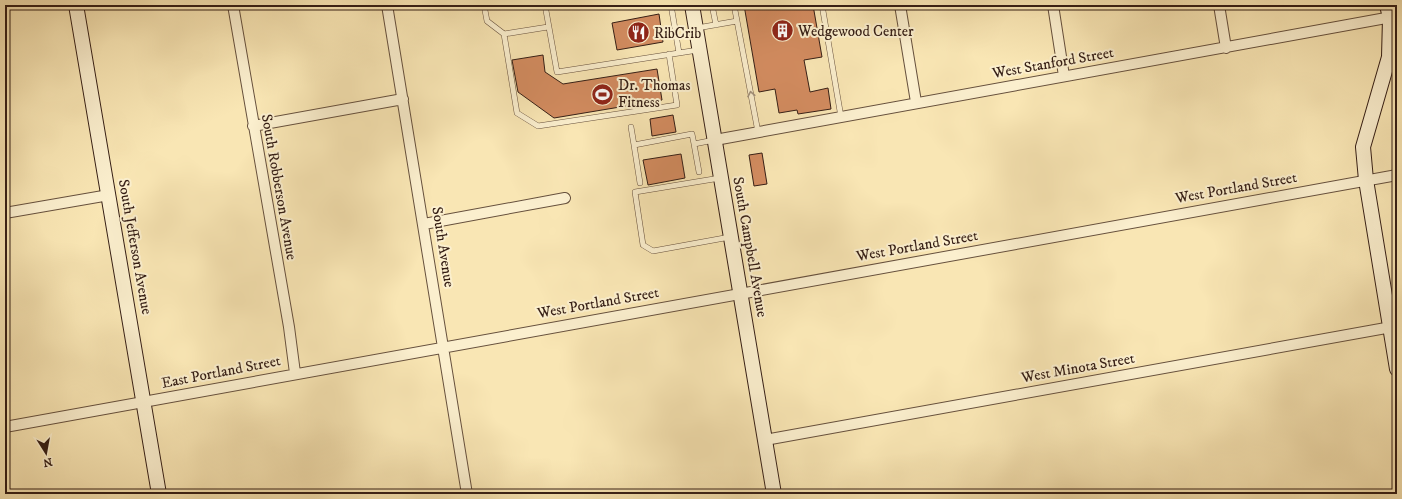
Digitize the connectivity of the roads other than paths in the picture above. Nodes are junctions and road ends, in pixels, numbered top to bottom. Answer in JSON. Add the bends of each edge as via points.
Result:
{"nodes":[{"id":1,"x":76,"y":5,"type":"edge"},
{"id":2,"x":233,"y":5,"type":"edge"},
{"id":3,"x":387,"y":5,"type":"edge"},
{"id":4,"x":484,"y":5,"type":"edge"},
{"id":5,"x":545,"y":5,"type":"edge"},
{"id":6,"x":671,"y":5,"type":"edge"},
{"id":7,"x":692,"y":5,"type":"edge"},
{"id":8,"x":712,"y":5,"type":"edge"},
{"id":9,"x":734,"y":5,"type":"edge"},
{"id":10,"x":822,"y":5,"type":"edge"},
{"id":11,"x":900,"y":5,"type":"edge"},
{"id":12,"x":1052,"y":5,"type":"edge"},
{"id":13,"x":1219,"y":5,"type":"edge"},
{"id":14,"x":1391,"y":13,"type":"edge"},
{"id":15,"x":737,"y":21,"type":"junction"},
{"id":16,"x":716,"y":25,"type":"junction"},
{"id":17,"x":548,"y":27,"type":"junction"},
{"id":18,"x":695,"y":28,"type":"junction"},
{"id":19,"x":504,"y":34,"type":"junction"},
{"id":20,"x":1226,"y":48,"type":"junction"},
{"id":21,"x":699,"y":50,"type":"junction"},
{"id":22,"x":679,"y":53,"type":"junction"},
{"id":23,"x":670,"y":54,"type":"junction"},
{"id":24,"x":1064,"y":76,"type":"junction"},
{"id":25,"x":403,"y":100,"type":"junction"},
{"id":26,"x":916,"y":102,"type":"junction"},
{"id":27,"x":841,"y":117,"type":"junction"},
{"id":28,"x":253,"y":126,"type":"junction"},
{"id":29,"x":631,"y":127,"type":"dead end"},
{"id":30,"x":758,"y":132,"type":"junction"},
{"id":31,"x":715,"y":140,"type":"junction"},
{"id":32,"x":694,"y":144,"type":"junction"},
{"id":33,"x":634,"y":145,"type":"junction"},
{"id":34,"x":699,"y":172,"type":"dead end"},
{"id":35,"x":1397,"y":175,"type":"edge"},
{"id":36,"x":721,"y":178,"type":"junction"},
{"id":37,"x":1366,"y":180,"type":"junction"},
{"id":38,"x":640,"y":183,"type":"dead end"},
{"id":39,"x":109,"y":195,"type":"junction"},
{"id":40,"x":565,"y":198,"type":"dead end"},
{"id":41,"x":5,"y":213,"type":"edge"},
{"id":42,"x":424,"y":224,"type":"junction"},
{"id":43,"x":731,"y":236,"type":"junction"},
{"id":44,"x":741,"y":293,"type":"junction"},
{"id":45,"x":1393,"y":327,"type":"edge"},
{"id":46,"x":443,"y":346,"type":"junction"},
{"id":47,"x":1397,"y":369,"type":"edge"},
{"id":48,"x":295,"y":373,"type":"junction"},
{"id":49,"x":144,"y":402,"type":"junction"},
{"id":50,"x":5,"y":427,"type":"edge"},
{"id":51,"x":765,"y":440,"type":"junction"},
{"id":52,"x":159,"y":494,"type":"edge"},
{"id":53,"x":467,"y":494,"type":"edge"},
{"id":54,"x":774,"y":494,"type":"edge"}],
"edges":[{"from":1,"to":39,"type":"main road","name":"South Jefferson Avenue"},
{"from":2,"to":28,"type":"street","name":"South Robberson Avenue"},
{"from":3,"to":25,"type":"street","name":"South Avenue"},
{"from":4,"to":19,"type":"lane","via":[[487,21]]},
{"from":5,"to":17,"type":"lane"},
{"from":6,"to":22,"type":"lane"},
{"from":7,"to":18,"type":"main road","name":"South Campbell Avenue"},
{"from":8,"to":16,"type":"lane"},
{"from":9,"to":15,"type":"lane"},
{"from":10,"to":27,"type":"lane"},
{"from":11,"to":26,"type":"street"},
{"from":12,"to":24,"type":"street"},
{"from":13,"to":20,"type":"street"},
{"from":14,"to":20,"type":"street","name":"West Stanford Street"},
{"from":14,"to":37,"type":"main road","via":[[1389,57],[1363,147]]},
{"from":15,"to":16,"type":"lane"},
{"from":30,"to":15,"type":"lane","one_way":true},
{"from":16,"to":18,"type":"lane"},
{"from":17,"to":19,"type":"lane"},
{"from":17,"to":23,"type":"lane","via":[[557,72]]},
{"from":18,"to":21,"type":"main road","name":"South Campbell Avenue"},
{"from":19,"to":23,"type":"lane","via":[[517,113],[538,126],[677,105]]},
{"from":20,"to":24,"type":"street","name":"West Stanford Street"},
{"from":21,"to":22,"type":"lane"},
{"from":21,"to":31,"type":"main road","name":"South Campbell Avenue"},
{"from":22,"to":23,"type":"lane"},
{"from":24,"to":26,"type":"street","name":"West Stanford Street"},
{"from":25,"to":28,"type":"street"},
{"from":25,"to":42,"type":"street","name":"South Avenue"},
{"from":26,"to":27,"type":"street","name":"West Stanford Street"},
{"from":27,"to":30,"type":"street","name":"West Stanford Street"},
{"from":28,"to":48,"type":"street","name":"South Robberson Avenue"},
{"from":29,"to":33,"type":"lane"},
{"from":30,"to":31,"type":"street","name":"West Stanford Street"},
{"from":31,"to":32,"type":"lane"},
{"from":31,"to":36,"type":"main road","name":"South Campbell Avenue"},
{"from":32,"to":33,"type":"lane","via":[[692,134]]},
{"from":32,"to":34,"type":"lane"},
{"from":33,"to":38,"type":"lane"},
{"from":35,"to":37,"type":"street","name":"West Portland Street"},
{"from":36,"to":43,"type":"main road","name":"South Campbell Avenue"},
{"from":36,"to":43,"type":"lane","via":[[635,192],[643,245],[653,251]]},
{"from":37,"to":44,"type":"street","name":"West Portland Street"},
{"from":37,"to":45,"type":"main road"},
{"from":39,"to":41,"type":"street"},
{"from":39,"to":49,"type":"main road","name":"South Jefferson Avenue"},
{"from":40,"to":42,"type":"street"},
{"from":42,"to":46,"type":"street","name":"South Avenue"},
{"from":43,"to":44,"type":"main road","name":"South Campbell Avenue"},
{"from":44,"to":46,"type":"street","name":"West Portland Street"},
{"from":44,"to":51,"type":"main road","name":"South Campbell Avenue"},
{"from":45,"to":47,"type":"main road"},
{"from":45,"to":51,"type":"street","name":"West Minota Street"},
{"from":46,"to":48,"type":"street","name":"East Portland Street"},
{"from":46,"to":53,"type":"street","name":"South Avenue"},
{"from":48,"to":49,"type":"street","name":"East Portland Street"},
{"from":49,"to":50,"type":"street","name":"East Portland Street"},
{"from":49,"to":52,"type":"main road","name":"South Jefferson Avenue"},
{"from":51,"to":54,"type":"main road","name":"South Campbell Avenue"}]}
